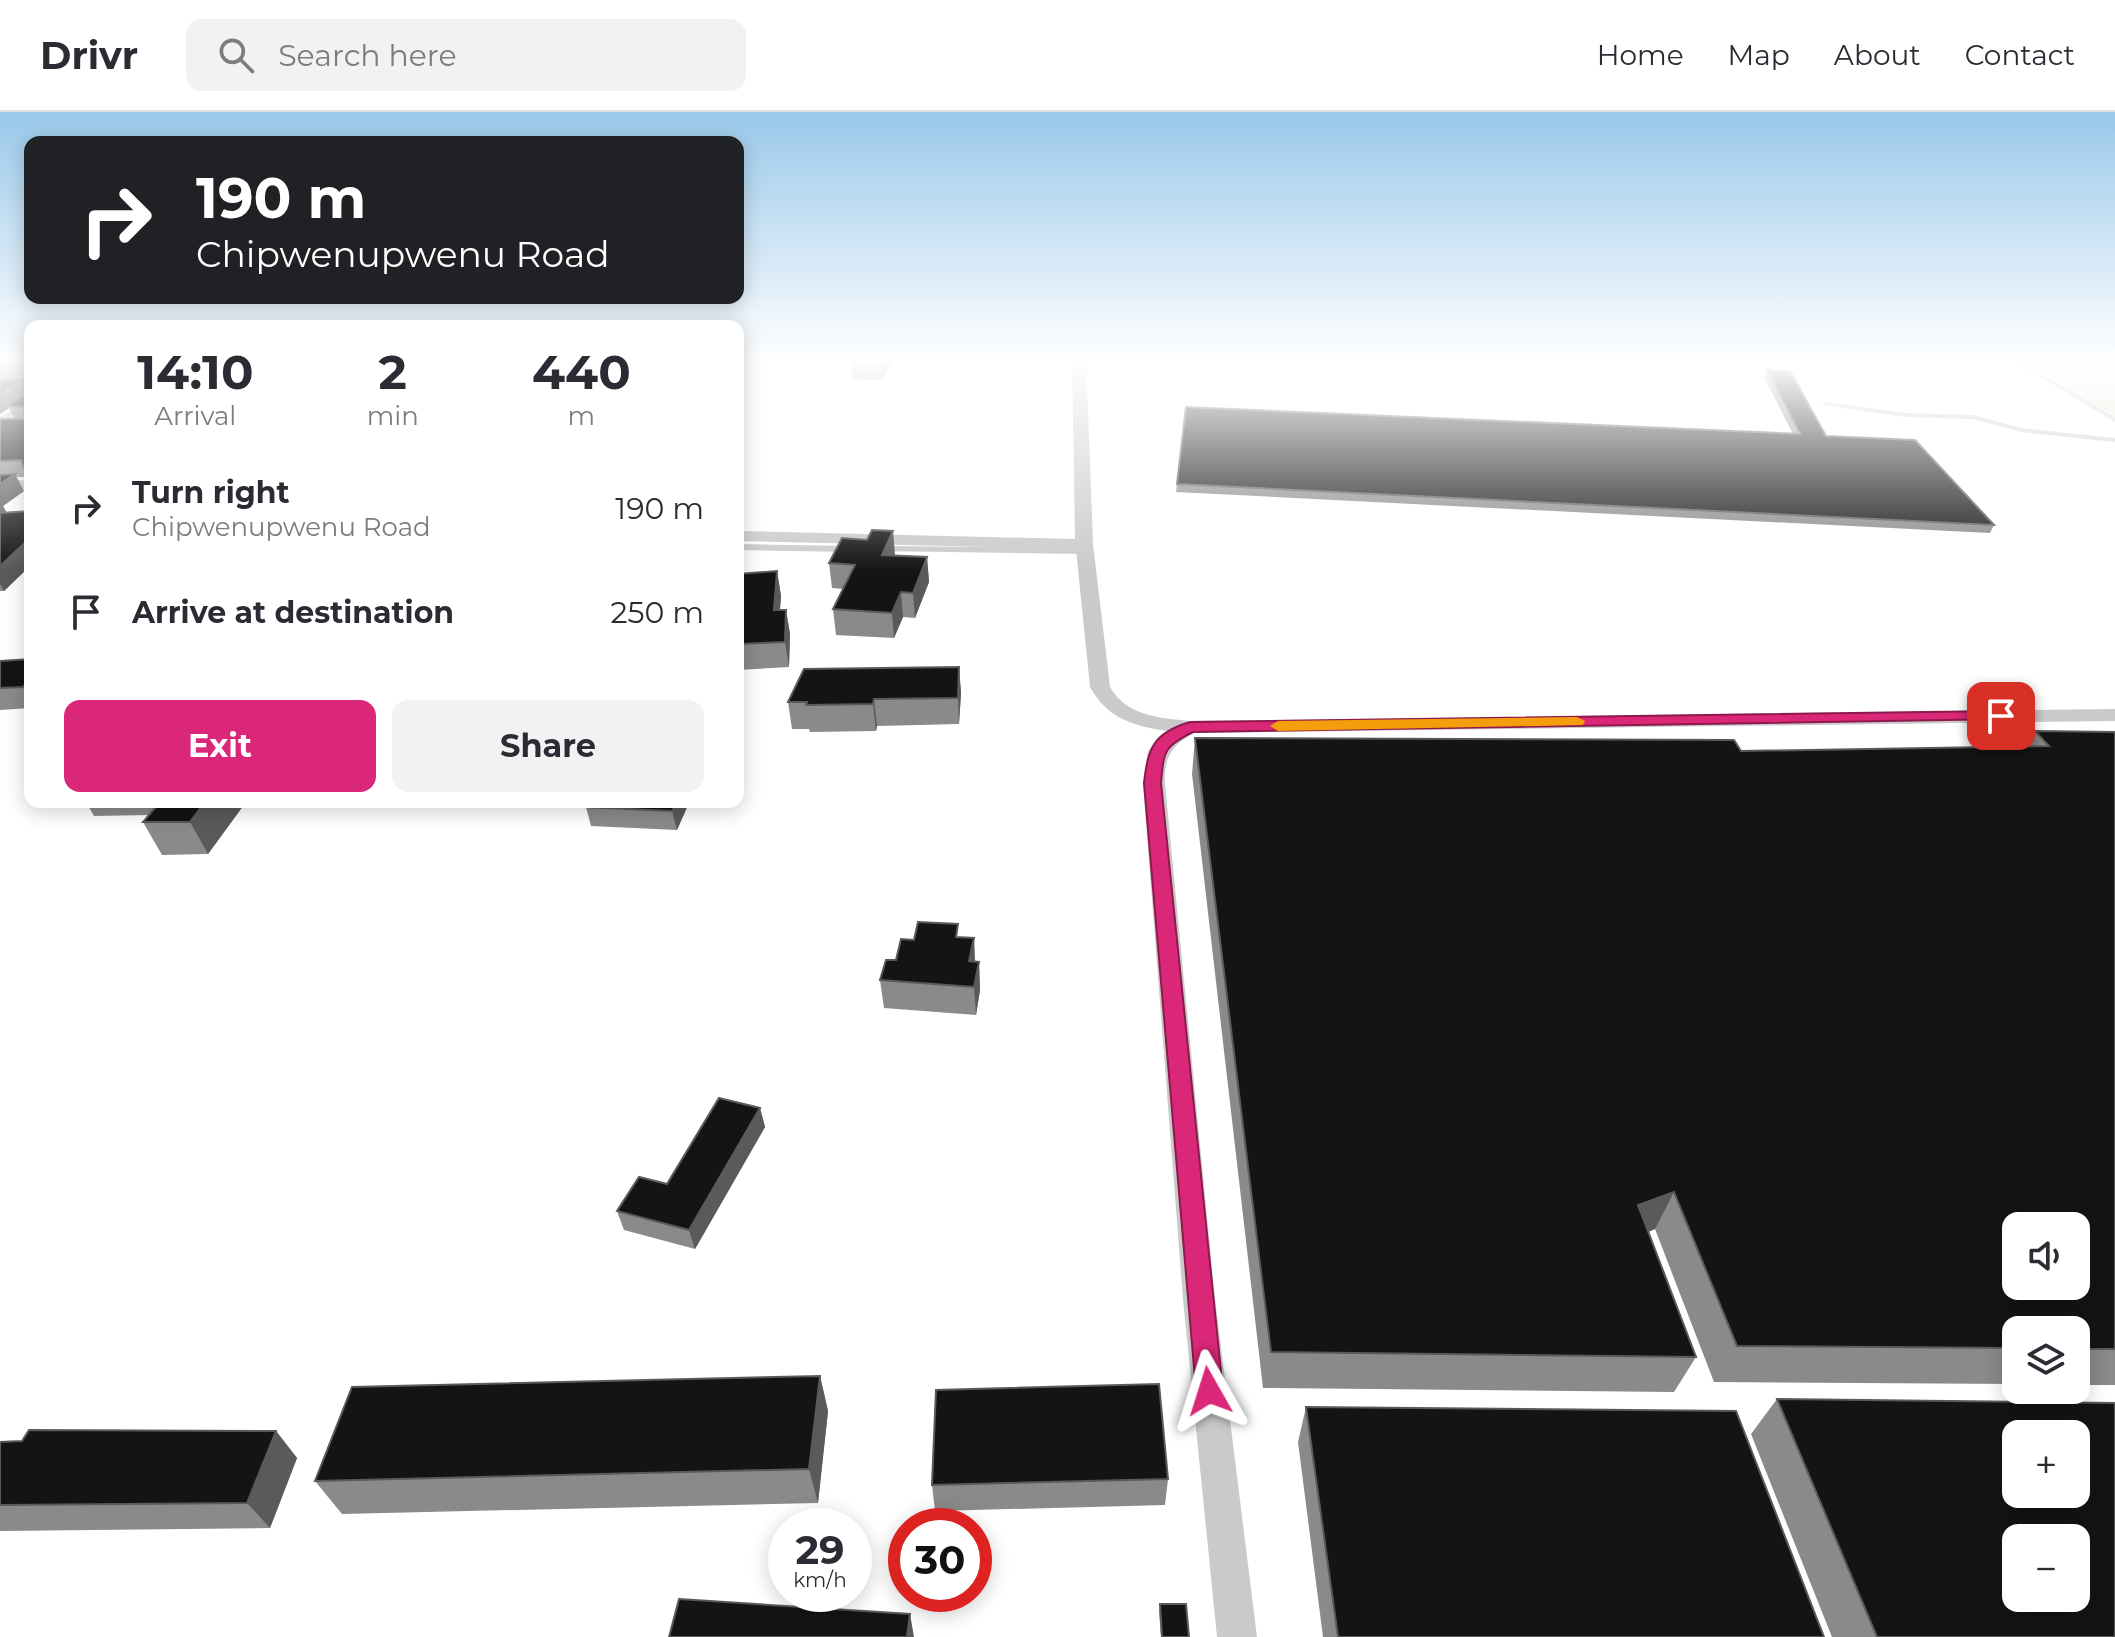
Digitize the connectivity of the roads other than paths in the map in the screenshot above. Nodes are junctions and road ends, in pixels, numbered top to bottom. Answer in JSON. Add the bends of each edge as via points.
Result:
{"nodes":[{"id":1,"x":1081,"y":429,"type":"edge"},
{"id":2,"x":2018,"y":429,"type":"edge"},
{"id":3,"x":2115,"y":440,"type":"edge"},
{"id":4,"x":24,"y":484,"type":"edge"},
{"id":5,"x":0,"y":485,"type":"edge"},
{"id":6,"x":744,"y":536,"type":"edge"},
{"id":7,"x":744,"y":547,"type":"edge"},
{"id":8,"x":1085,"y":548,"type":"junction"},
{"id":9,"x":2115,"y":715,"type":"edge"},
{"id":10,"x":1190,"y":727,"type":"junction"},
{"id":11,"x":1237,"y":1637,"type":"edge"}],
"edges":[{"from":1,"to":8,"type":"street"},
{"from":2,"to":3,"type":"lane"},
{"from":4,"to":5,"type":"street"},
{"from":6,"to":8,"type":"street"},
{"from":7,"to":8,"type":"lane"},
{"from":8,"to":10,"type":"street","via":[[1105,699],[1140,720]]},
{"from":9,"to":10,"type":"street"},
{"from":10,"to":11,"type":"street","via":[[1165,740],[1156,752],[1153,783],[1199,1299]]}]}
